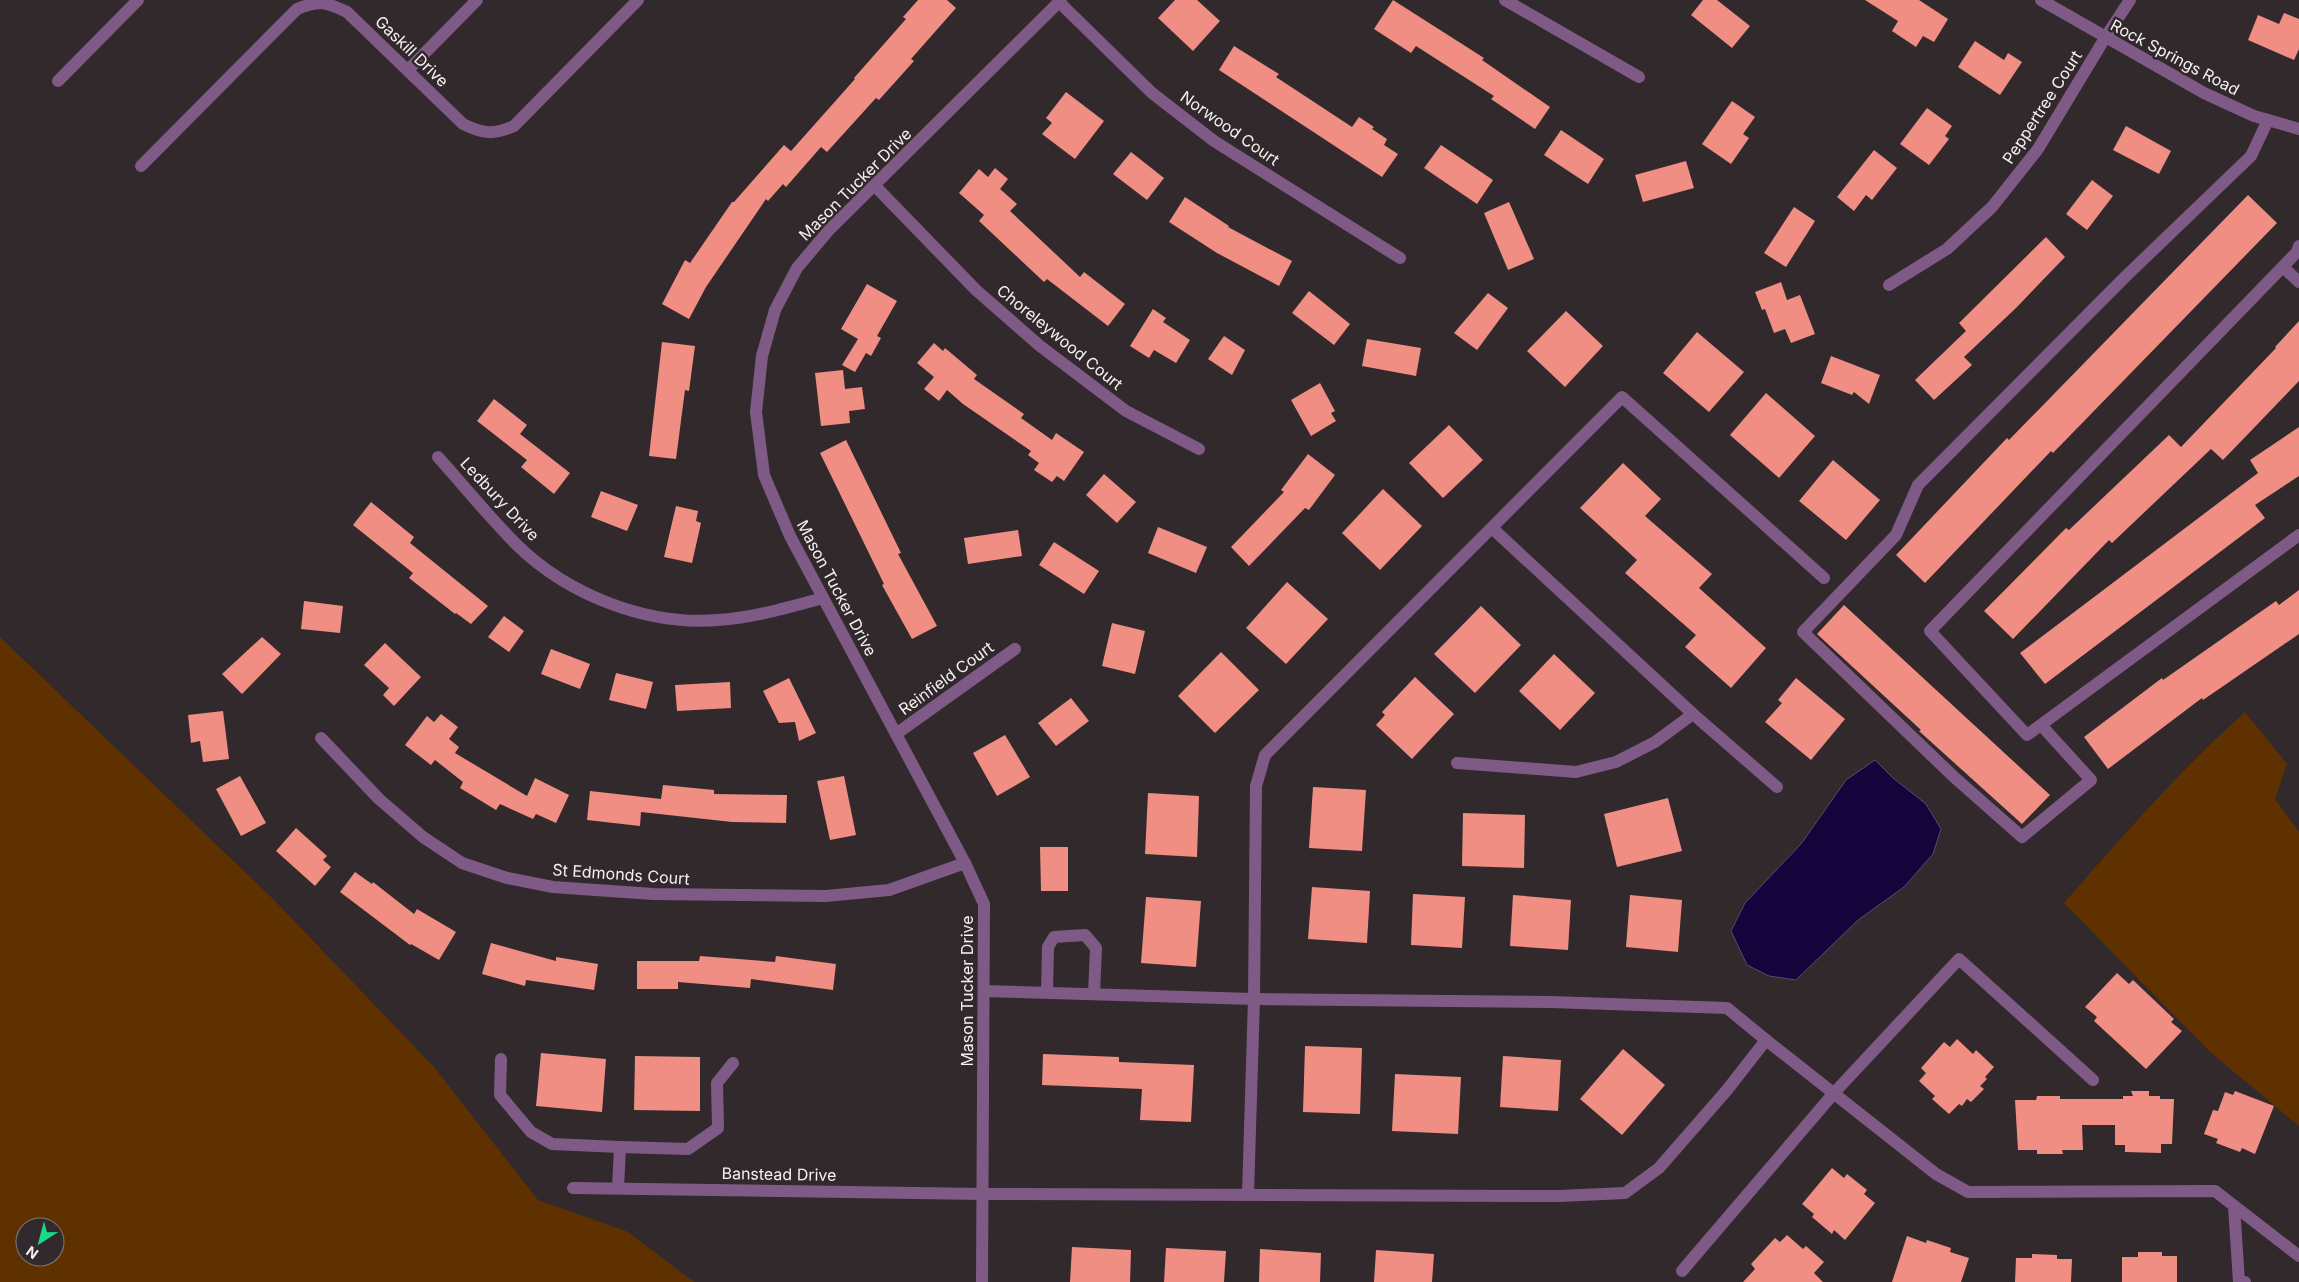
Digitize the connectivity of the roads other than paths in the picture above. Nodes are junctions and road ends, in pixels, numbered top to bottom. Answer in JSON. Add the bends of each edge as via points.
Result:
{"nodes":[{"id":1,"x":138,"y":0,"type":"edge"},
{"id":2,"x":477,"y":0,"type":"edge"},
{"id":3,"x":638,"y":0,"type":"edge"},
{"id":4,"x":1505,"y":0,"type":"edge"},
{"id":5,"x":2041,"y":0,"type":"edge"},
{"id":6,"x":2130,"y":0,"type":"edge"},
{"id":7,"x":1060,"y":1,"type":"edge"},
{"id":8,"x":2105,"y":38,"type":"junction"},
{"id":9,"x":409,"y":69,"type":"junction"},
{"id":10,"x":1639,"y":77,"type":"dead end"},
{"id":11,"x":58,"y":81,"type":"dead end"},
{"id":12,"x":2268,"y":120,"type":"junction"},
{"id":13,"x":2299,"y":129,"type":"edge"},
{"id":14,"x":140,"y":166,"type":"dead end"},
{"id":15,"x":875,"y":186,"type":"junction"},
{"id":16,"x":2299,"y":246,"type":"edge"},
{"id":17,"x":1400,"y":258,"type":"dead end"},
{"id":18,"x":2283,"y":267,"type":"junction"},
{"id":19,"x":2299,"y":282,"type":"edge"},
{"id":20,"x":1889,"y":285,"type":"dead end"},
{"id":21,"x":1199,"y":450,"type":"dead end"},
{"id":22,"x":438,"y":457,"type":"dead end"},
{"id":23,"x":1492,"y":528,"type":"junction"},
{"id":24,"x":2299,"y":535,"type":"edge"},
{"id":25,"x":1824,"y":578,"type":"dead end"},
{"id":26,"x":822,"y":598,"type":"junction"},
{"id":27,"x":1015,"y":649,"type":"dead end"},
{"id":28,"x":1693,"y":714,"type":"junction"},
{"id":29,"x":2041,"y":725,"type":"junction"},
{"id":30,"x":896,"y":734,"type":"junction"},
{"id":31,"x":321,"y":738,"type":"dead end"},
{"id":32,"x":1457,"y":763,"type":"dead end"},
{"id":33,"x":1777,"y":787,"type":"dead end"},
{"id":34,"x":965,"y":863,"type":"junction"},
{"id":35,"x":984,"y":990,"type":"junction"},
{"id":36,"x":1047,"y":992,"type":"junction"},
{"id":37,"x":1094,"y":994,"type":"junction"},
{"id":38,"x":1254,"y":999,"type":"junction"},
{"id":39,"x":1766,"y":1040,"type":"junction"},
{"id":40,"x":501,"y":1058,"type":"dead end"},
{"id":41,"x":733,"y":1063,"type":"dead end"},
{"id":42,"x":2093,"y":1080,"type":"dead end"},
{"id":43,"x":1834,"y":1093,"type":"junction"},
{"id":44,"x":620,"y":1147,"type":"junction"},
{"id":45,"x":573,"y":1188,"type":"dead end"},
{"id":46,"x":618,"y":1188,"type":"junction"},
{"id":47,"x":983,"y":1194,"type":"junction"},
{"id":48,"x":1248,"y":1194,"type":"junction"},
{"id":49,"x":2234,"y":1206,"type":"junction"},
{"id":50,"x":2299,"y":1256,"type":"edge"},
{"id":51,"x":1682,"y":1270,"type":"dead end"},
{"id":52,"x":982,"y":1282,"type":"edge"},
{"id":53,"x":2245,"y":1282,"type":"edge"}],
"edges":[{"from":1,"to":11,"type":"street"},
{"from":2,"to":9,"type":"street"},
{"from":3,"to":9,"type":"street","name":"Gaskill Drive","via":[[514,126],[500,132],[487,134],[464,124]]},
{"from":4,"to":10,"type":"street"},
{"from":5,"to":8,"type":"street","name":"Rock Springs Road"},
{"from":6,"to":8,"type":"street","name":"Peppertree Court"},
{"from":7,"to":15,"type":"street","name":"Mason Tucker Drive"},
{"from":7,"to":17,"type":"street","name":"Norwood Court","via":[[1152,92],[1214,141]]},
{"from":8,"to":12,"type":"street","name":"Rock Springs Road","via":[[2204,93]]},
{"from":8,"to":20,"type":"street","name":"Peppertree Court","via":[[2038,149],[1992,207],[1947,249]]},
{"from":9,"to":14,"type":"street","name":"Gaskill Drive","via":[[347,12],[328,3],[312,3],[297,9]]},
{"from":12,"to":13,"type":"street","name":"Rock Springs Road"},
{"from":12,"to":29,"type":"street","via":[[2251,156],[1918,484],[1896,535],[1803,632],[1954,777],[2022,837],[2091,780]]},
{"from":15,"to":21,"type":"street","name":"Choreleywood Court","via":[[976,290],[1040,346],[1126,411]]},
{"from":15,"to":26,"type":"street","name":"Mason Tucker Drive","via":[[829,230],[797,268],[775,310],[762,356],[756,412],[764,475],[790,536]]},
{"from":16,"to":18,"type":"street"},
{"from":18,"to":19,"type":"street"},
{"from":18,"to":29,"type":"street","via":[[1930,631],[2027,735]]},
{"from":22,"to":26,"type":"street","name":"Ledbury Drive","via":[[518,546],[561,580],[623,609],[663,618],[718,620]]},
{"from":23,"to":25,"type":"street","via":[[1622,397]]},
{"from":23,"to":28,"type":"street"},
{"from":23,"to":38,"type":"street","via":[[1265,755],[1256,786]]},
{"from":24,"to":29,"type":"street"},
{"from":26,"to":30,"type":"street","name":"Mason Tucker Drive"},
{"from":27,"to":30,"type":"street","name":"Reinfield Court"},
{"from":28,"to":32,"type":"street","via":[[1655,742],[1616,762],[1576,772]]},
{"from":28,"to":33,"type":"street"},
{"from":30,"to":34,"type":"street","name":"Mason Tucker Drive"},
{"from":31,"to":34,"type":"street","name":"St Edmonds Court","via":[[378,799],[462,863],[507,878],[553,887],[653,894],[826,896],[889,890]]},
{"from":34,"to":35,"type":"street","name":"Mason Tucker Drive","via":[[984,904]]},
{"from":35,"to":36,"type":"street"},
{"from":35,"to":47,"type":"street","name":"Mason Tucker Drive"},
{"from":36,"to":37,"type":"street"},
{"from":36,"to":37,"type":"street","via":[[1048,947],[1054,937],[1085,935],[1096,948]]},
{"from":37,"to":38,"type":"street"},
{"from":38,"to":39,"type":"street","via":[[1551,1002],[1727,1008]]},
{"from":38,"to":48,"type":"street"},
{"from":39,"to":43,"type":"street"},
{"from":39,"to":48,"type":"street","name":"Banstead Drive","via":[[1728,1090],[1659,1168],[1625,1193],[1559,1196]]},
{"from":40,"to":44,"type":"street","via":[[500,1095],[531,1132],[552,1144]]},
{"from":41,"to":44,"type":"street","via":[[717,1083],[718,1128],[688,1149]]},
{"from":42,"to":43,"type":"street","via":[[1959,959]]},
{"from":43,"to":49,"type":"street","via":[[1936,1174],[1968,1192],[2215,1192]]},
{"from":43,"to":51,"type":"street"},
{"from":44,"to":46,"type":"street"},
{"from":45,"to":46,"type":"street","name":"Banstead Drive"},
{"from":46,"to":47,"type":"street","name":"Banstead Drive"},
{"from":47,"to":48,"type":"street","name":"Banstead Drive"},
{"from":47,"to":52,"type":"street","name":"Mason Tucker Drive"},
{"from":49,"to":50,"type":"street"},
{"from":49,"to":53,"type":"street","via":[[2239,1282]]}]}
